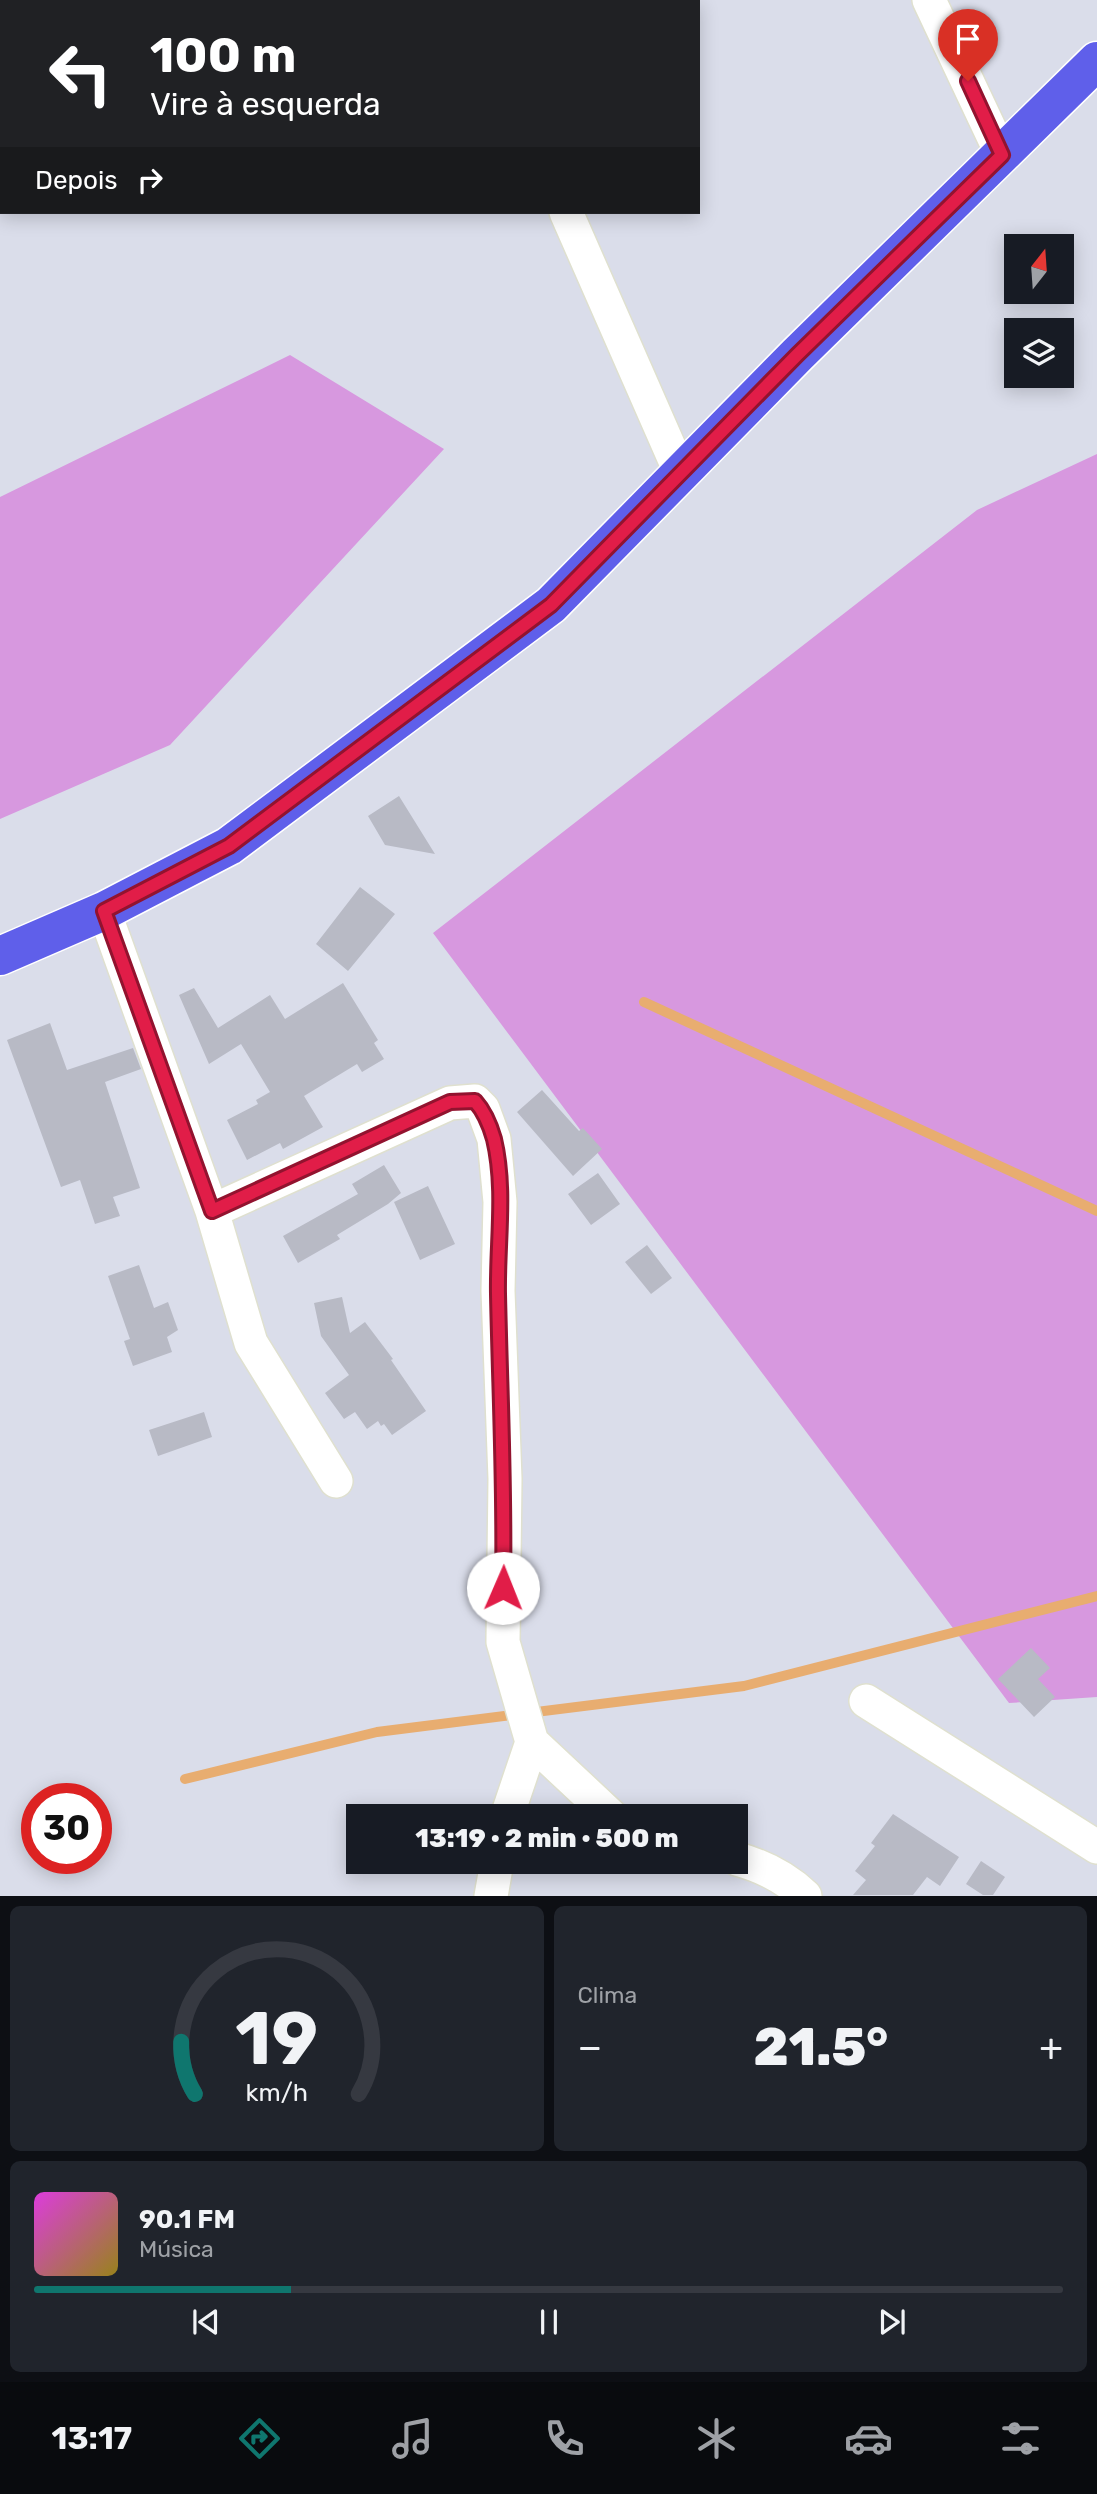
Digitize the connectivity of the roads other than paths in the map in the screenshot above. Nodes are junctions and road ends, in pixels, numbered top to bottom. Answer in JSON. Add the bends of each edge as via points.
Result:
{"nodes":[{"id":1,"x":929,"y":0,"type":"edge"},
{"id":2,"x":1097,"y":61,"type":"edge"},
{"id":3,"x":1002,"y":155,"type":"junction"},
{"id":4,"x":567,"y":214,"type":"edge"},
{"id":5,"x":681,"y":474,"type":"junction"},
{"id":6,"x":104,"y":911,"type":"junction"},
{"id":7,"x":0,"y":956,"type":"edge"},
{"id":8,"x":212,"y":1211,"type":"junction"},
{"id":9,"x":337,"y":1481,"type":"dead end"},
{"id":10,"x":866,"y":1701,"type":"dead end"},
{"id":11,"x":532,"y":1742,"type":"junction"},
{"id":12,"x":511,"y":1804,"type":"edge"},
{"id":13,"x":598,"y":1804,"type":"edge"},
{"id":14,"x":1097,"y":1847,"type":"edge"},
{"id":15,"x":752,"y":1873,"type":"edge"},
{"id":16,"x":495,"y":1874,"type":"edge"},
{"id":17,"x":491,"y":1895,"type":"edge"},
{"id":18,"x":805,"y":1895,"type":"edge"}],
"edges":[{"from":1,"to":3,"type":"street"},
{"from":2,"to":3,"type":"main road"},
{"from":3,"to":5,"type":"main road"},
{"from":4,"to":5,"type":"street"},
{"from":5,"to":6,"type":"main road","via":[[551,605],[229,846]]},
{"from":6,"to":7,"type":"main road"},
{"from":6,"to":8,"type":"street"},
{"from":8,"to":9,"type":"street","via":[[251,1343]]},
{"from":8,"to":11,"type":"street","via":[[450,1102],[475,1101],[483,1109],[494,1139],[500,1202],[503,1642]]},
{"from":10,"to":14,"type":"street"},
{"from":11,"to":12,"type":"street"},
{"from":11,"to":13,"type":"street"},
{"from":15,"to":18,"type":"street","via":[[792,1883]]},
{"from":16,"to":17,"type":"street"}]}
